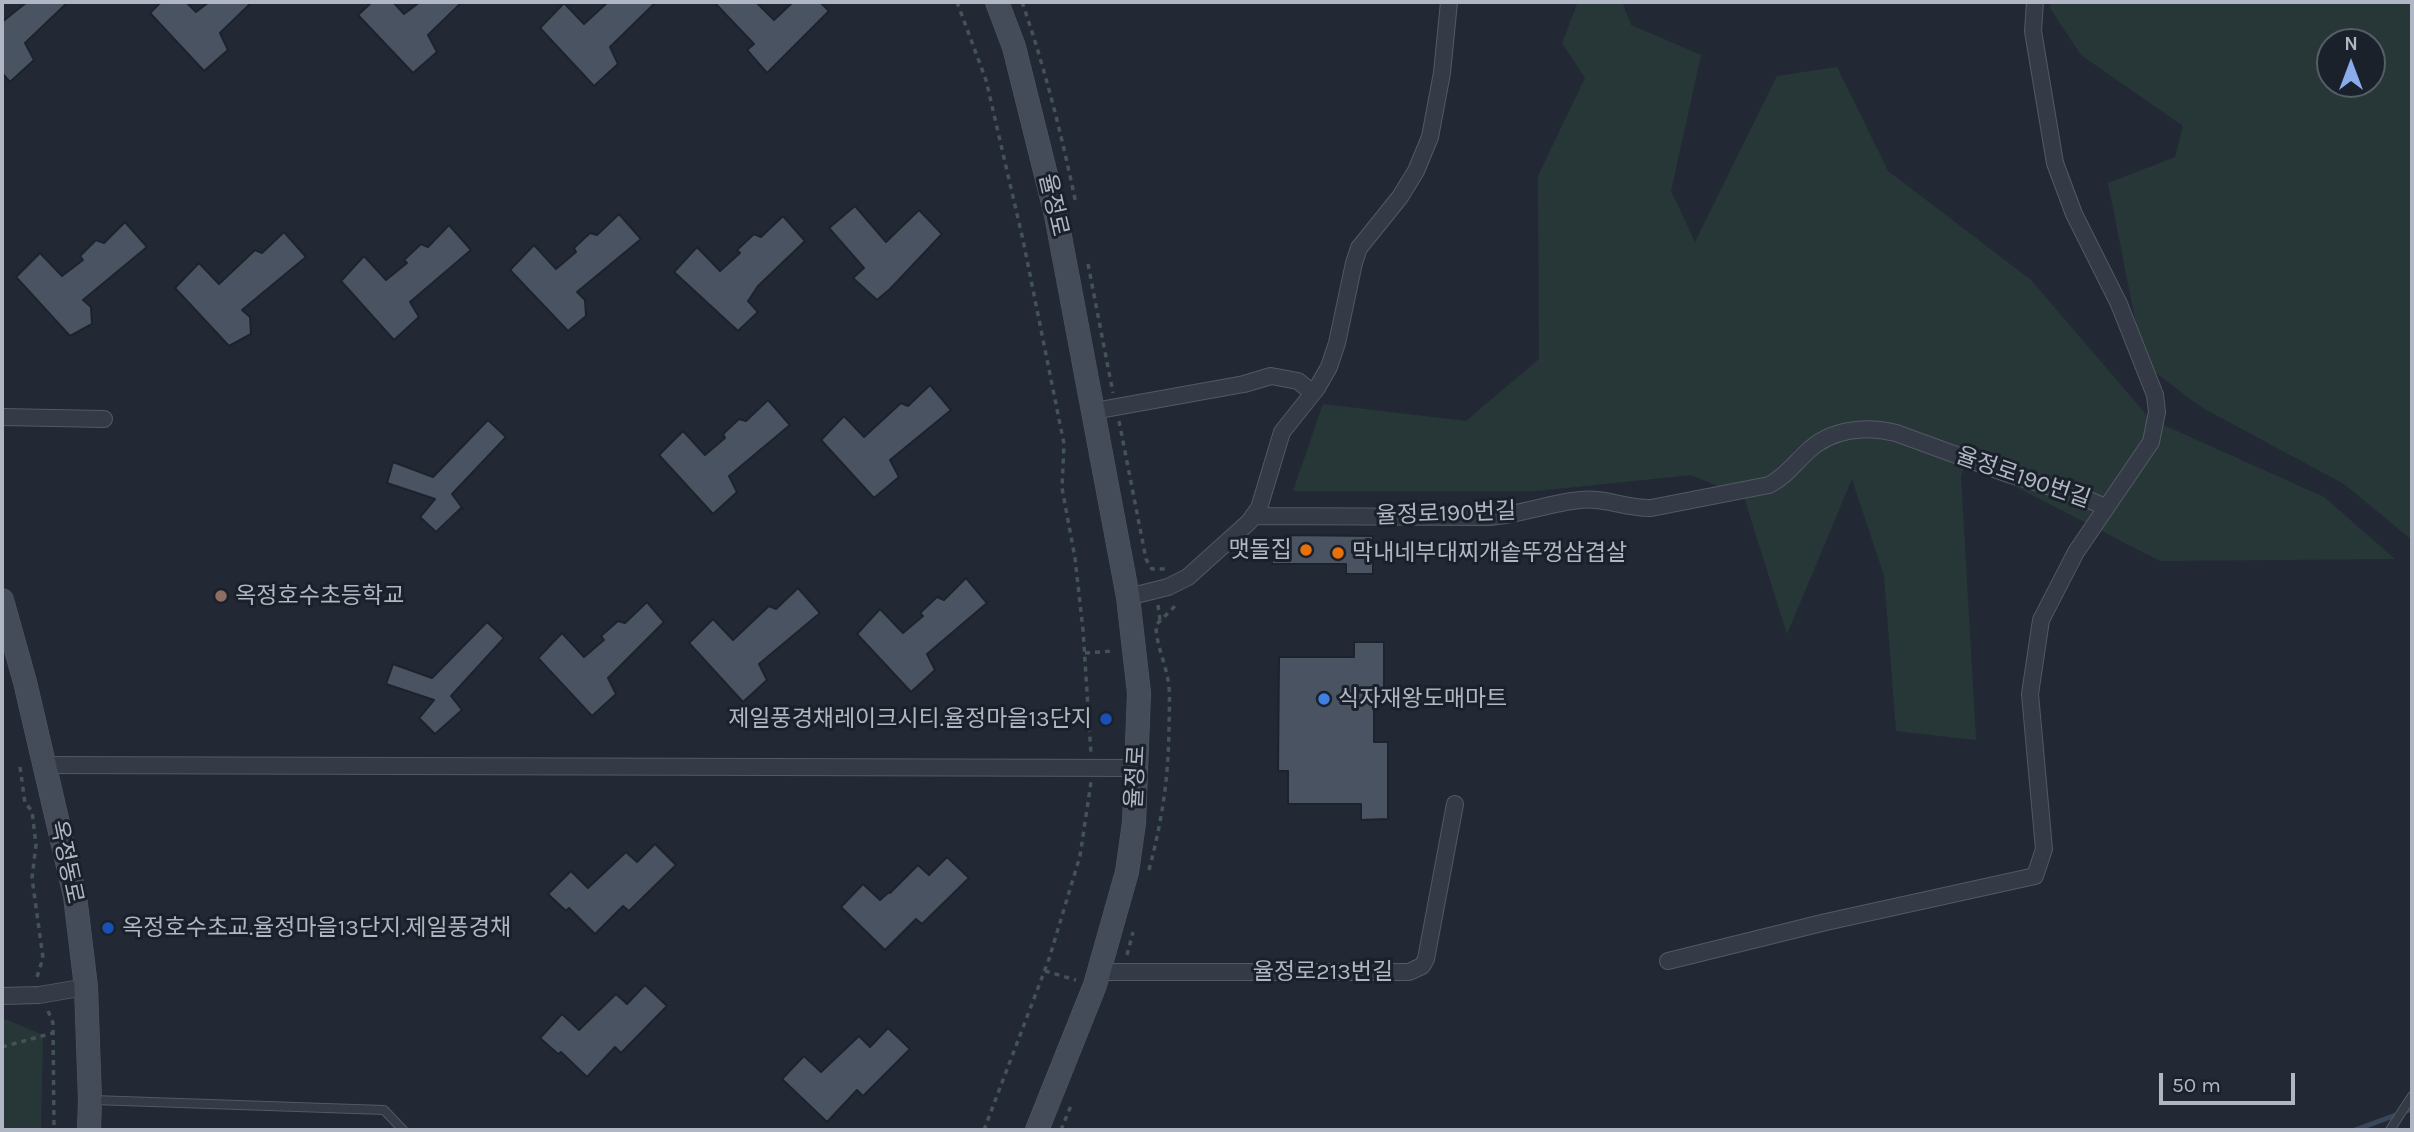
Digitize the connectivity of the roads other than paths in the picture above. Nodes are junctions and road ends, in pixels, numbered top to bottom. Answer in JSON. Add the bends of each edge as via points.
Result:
{"nodes":[{"id":1,"x":997,"y":2,"type":"edge"},
{"id":2,"x":1450,"y":2,"type":"edge"},
{"id":3,"x":2035,"y":2,"type":"edge"},
{"id":4,"x":1312,"y":393,"type":"junction"},
{"id":5,"x":1094,"y":411,"type":"junction"},
{"id":6,"x":2,"y":417,"type":"edge"},
{"id":7,"x":104,"y":419,"type":"dead end"},
{"id":8,"x":2105,"y":508,"type":"junction"},
{"id":9,"x":1253,"y":516,"type":"junction"},
{"id":10,"x":1128,"y":597,"type":"junction"},
{"id":11,"x":2,"y":600,"type":"edge"},
{"id":12,"x":44,"y":765,"type":"junction"},
{"id":13,"x":1137,"y":768,"type":"junction"},
{"id":14,"x":1455,"y":804,"type":"dead end"},
{"id":15,"x":1668,"y":961,"type":"dead end"},
{"id":16,"x":1099,"y":972,"type":"junction"},
{"id":17,"x":86,"y":987,"type":"junction"},
{"id":18,"x":2,"y":996,"type":"edge"},
{"id":19,"x":2411,"y":1097,"type":"edge"},
{"id":20,"x":90,"y":1100,"type":"junction"},
{"id":21,"x":2391,"y":1129,"type":"edge"},
{"id":22,"x":89,"y":1130,"type":"edge"},
{"id":23,"x":403,"y":1130,"type":"edge"},
{"id":24,"x":1037,"y":1130,"type":"edge"}],
"edges":[{"from":1,"to":5,"type":"main road","name":"율정로","via":[[1014,47],[1047,177]]},
{"from":2,"to":4,"type":"street","via":[[1430,137],[1400,197],[1359,248],[1337,344]]},
{"from":3,"to":8,"type":"street","via":[[2033,31],[2055,163],[2074,214],[2119,304],[2157,412],[2151,443]]},
{"from":4,"to":5,"type":"street","via":[[1298,381],[1271,376]]},
{"from":4,"to":9,"type":"street","via":[[1282,432],[1264,495]]},
{"from":5,"to":10,"type":"main road","name":"율정로"},
{"from":6,"to":7,"type":"street"},
{"from":8,"to":9,"type":"street","name":"율정로190번길","via":[[1896,433],[1861,428],[1809,449],[1780,480],[1769,485],[1651,508],[1581,499],[1488,517]]},
{"from":8,"to":15,"type":"street","via":[[2041,620],[2030,694],[2044,849],[2035,876]]},
{"from":9,"to":10,"type":"street","via":[[1188,578]]},
{"from":10,"to":13,"type":"main road","name":"율정로","via":[[1139,694]]},
{"from":11,"to":12,"type":"main road","name":"옥정동로"},
{"from":12,"to":13,"type":"street"},
{"from":12,"to":17,"type":"main road","name":"옥정동로","via":[[75,896]]},
{"from":13,"to":16,"type":"main road","name":"율정로","via":[[1127,872]]},
{"from":14,"to":16,"type":"street","name":"율정로213번길","via":[[1426,960],[1416,970]]},
{"from":16,"to":24,"type":"main road","name":"율정로"},
{"from":17,"to":18,"type":"street"},
{"from":17,"to":20,"type":"main road","name":"옥정동로"},
{"from":19,"to":21,"type":"lane"},
{"from":20,"to":22,"type":"main road","name":"옥정동로"},
{"from":20,"to":23,"type":"lane","via":[[384,1110]]}]}
